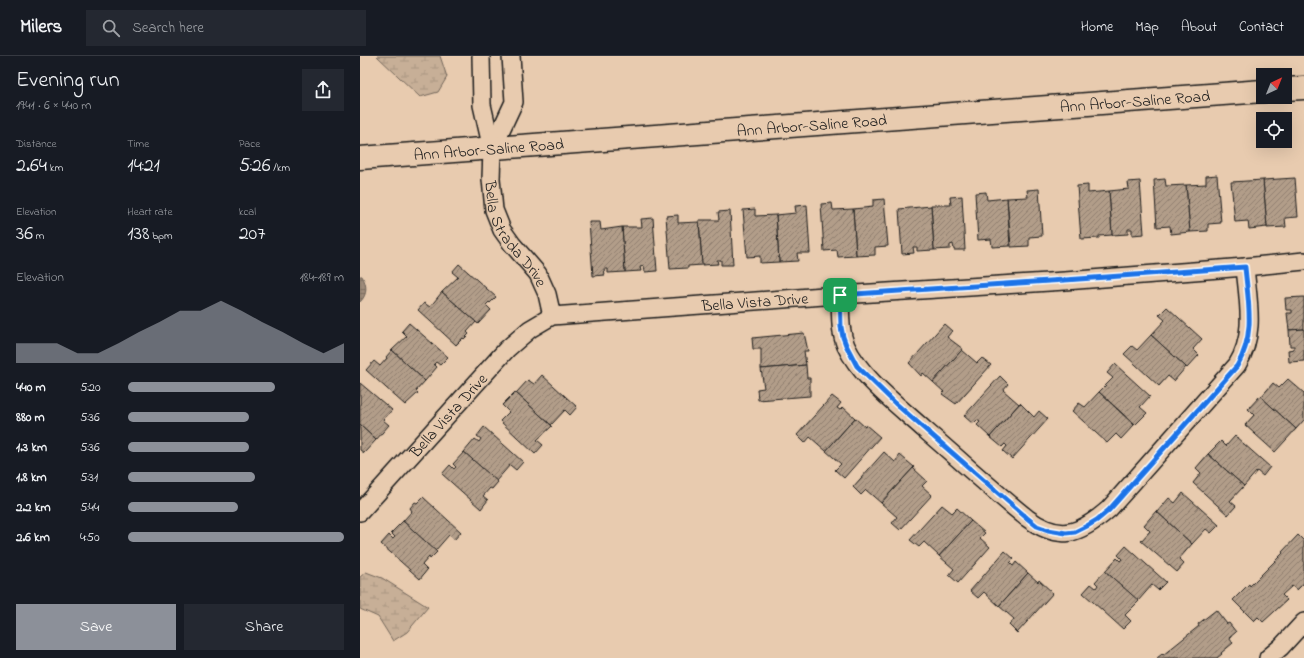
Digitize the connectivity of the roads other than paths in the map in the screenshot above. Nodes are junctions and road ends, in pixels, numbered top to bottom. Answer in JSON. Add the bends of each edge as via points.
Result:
{"nodes":[{"id":1,"x":480,"y":56,"type":"edge"},
{"id":2,"x":511,"y":56,"type":"edge"},
{"id":3,"x":1304,"y":88,"type":"edge"},
{"id":4,"x":1292,"y":89,"type":"edge"},
{"id":5,"x":1256,"y":92,"type":"edge"},
{"id":6,"x":492,"y":149,"type":"junction"},
{"id":7,"x":360,"y":158,"type":"edge"},
{"id":8,"x":1304,"y":261,"type":"edge"},
{"id":9,"x":1245,"y":267,"type":"junction"},
{"id":10,"x":840,"y":295,"type":"junction"},
{"id":11,"x":552,"y":316,"type":"junction"},
{"id":12,"x":360,"y":512,"type":"edge"},
{"id":13,"x":1304,"y":622,"type":"edge"},
{"id":14,"x":1280,"y":654,"type":"edge"}],
"edges":[{"from":1,"to":6,"type":"street","via":[[482,106]]},
{"from":2,"to":6,"type":"street","via":[[514,102]]},
{"from":3,"to":4,"type":"main road"},
{"from":5,"to":6,"type":"main road","name":"Ann Arbor-Saline Road"},
{"from":6,"to":7,"type":"main road","name":"Ann Arbor-Saline Road"},
{"from":6,"to":11,"type":"street","name":"Bella Strada Drive","via":[[494,210],[502,230],[538,274],[547,294]]},
{"from":8,"to":9,"type":"street","name":"Bella Vista Drive"},
{"from":9,"to":10,"type":"street","name":"Bella Vista Drive"},
{"from":9,"to":10,"type":"street","via":[[1250,328],[1244,354],[1237,366],[1109,510],[1087,526],[1066,533],[1037,526],[861,371],[843,337]]},
{"from":10,"to":11,"type":"street","name":"Bella Vista Drive"},
{"from":11,"to":12,"type":"street","name":"Bella Vista Drive","via":[[530,329],[507,348]]},
{"from":13,"to":14,"type":"street"}]}
